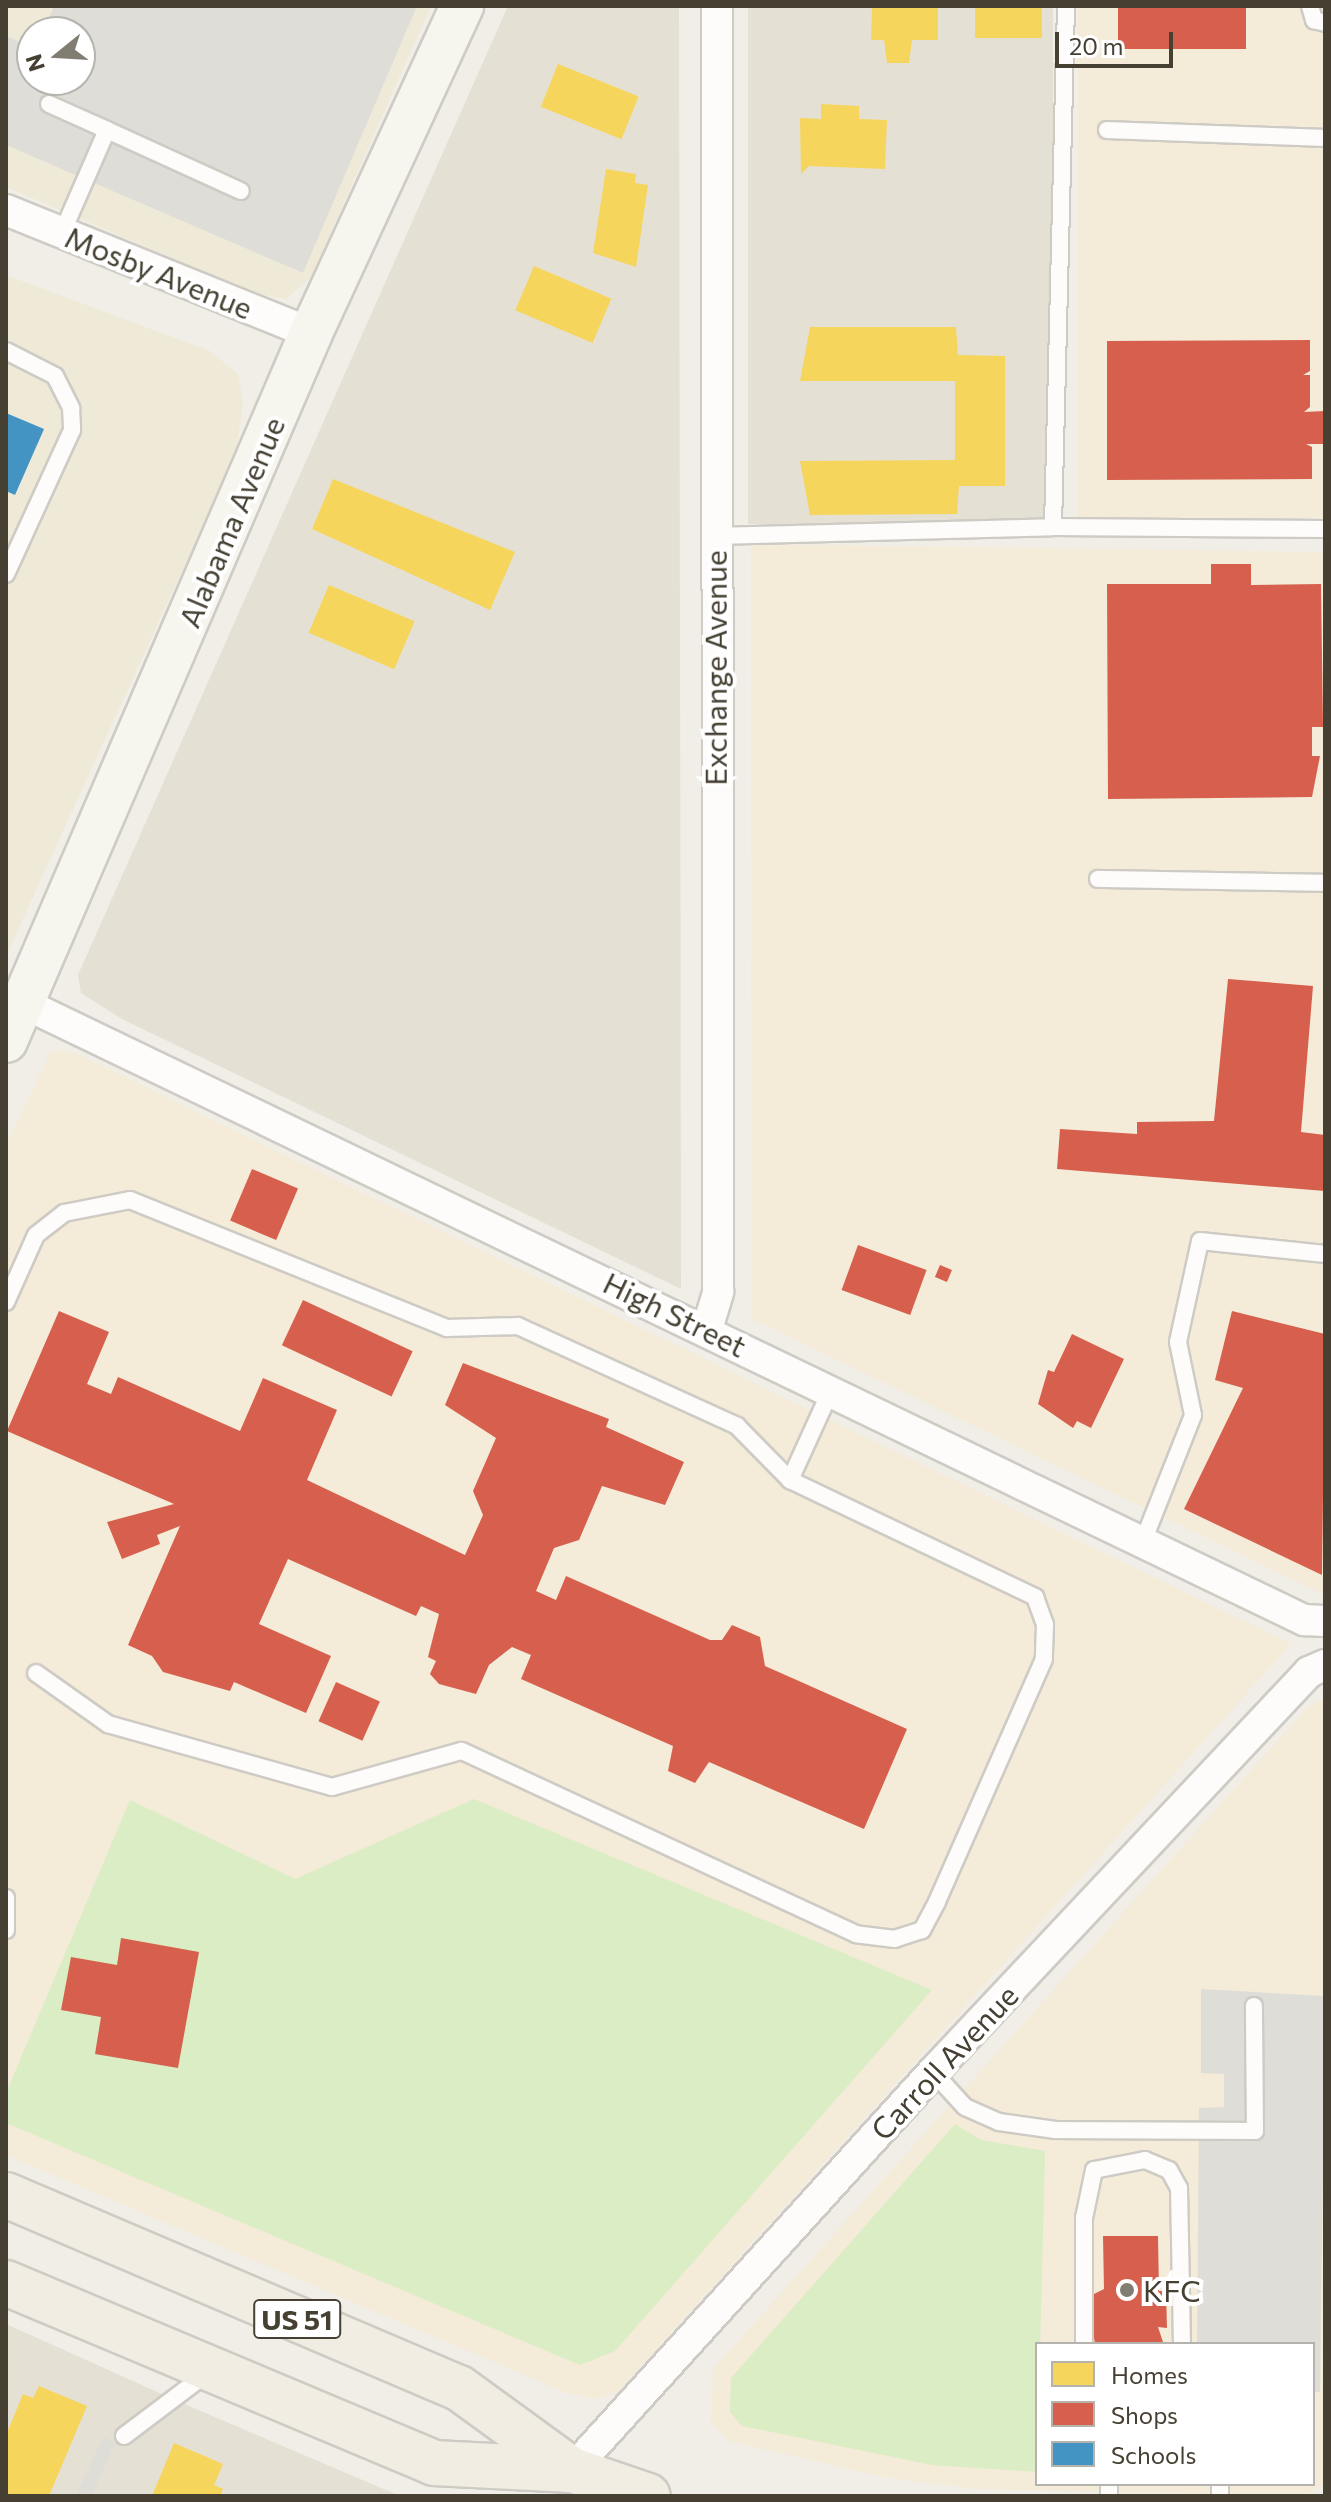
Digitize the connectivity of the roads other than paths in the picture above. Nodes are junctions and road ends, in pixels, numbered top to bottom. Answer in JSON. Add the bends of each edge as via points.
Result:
{"nodes":[{"id":1,"x":462,"y":6,"type":"edge"},
{"id":2,"x":717,"y":6,"type":"edge"},
{"id":3,"x":1066,"y":6,"type":"edge"},
{"id":4,"x":1310,"y":6,"type":"edge"},
{"id":5,"x":1325,"y":23,"type":"edge"},
{"id":6,"x":49,"y":104,"type":"dead end"},
{"id":7,"x":107,"y":130,"type":"junction"},
{"id":8,"x":1107,"y":130,"type":"dead end"},
{"id":9,"x":1325,"y":138,"type":"edge"},
{"id":10,"x":241,"y":191,"type":"dead end"},
{"id":11,"x":6,"y":210,"type":"edge"},
{"id":12,"x":62,"y":233,"type":"junction"},
{"id":13,"x":311,"y":333,"type":"junction"},
{"id":14,"x":6,"y":351,"type":"edge"},
{"id":15,"x":1053,"y":527,"type":"junction"},
{"id":16,"x":1325,"y":529,"type":"edge"},
{"id":17,"x":715,"y":536,"type":"junction"},
{"id":18,"x":6,"y":574,"type":"edge"},
{"id":19,"x":1098,"y":879,"type":"dead end"},
{"id":20,"x":1325,"y":883,"type":"edge"},
{"id":21,"x":14,"y":1018,"type":"edge"},
{"id":22,"x":1325,"y":1254,"type":"edge"},
{"id":23,"x":6,"y":1302,"type":"edge"},
{"id":24,"x":707,"y":1329,"type":"junction"},
{"id":25,"x":831,"y":1390,"type":"junction"},
{"id":26,"x":790,"y":1480,"type":"junction"},
{"id":27,"x":1144,"y":1539,"type":"junction"},
{"id":28,"x":1325,"y":1621,"type":"edge"},
{"id":29,"x":1325,"y":1665,"type":"edge"},
{"id":30,"x":36,"y":1673,"type":"dead end"},
{"id":31,"x":6,"y":1898,"type":"edge"},
{"id":32,"x":6,"y":1930,"type":"edge"},
{"id":33,"x":1254,"y":2006,"type":"dead end"},
{"id":34,"x":933,"y":2072,"type":"junction"},
{"id":35,"x":6,"y":2195,"type":"edge"},
{"id":36,"x":6,"y":2283,"type":"edge"},
{"id":37,"x":1084,"y":2342,"type":"edge"},
{"id":38,"x":1182,"y":2342,"type":"edge"},
{"id":39,"x":212,"y":2372,"type":"junction"},
{"id":40,"x":124,"y":2436,"type":"dead end"},
{"id":41,"x":572,"y":2470,"type":"junction"},
{"id":42,"x":648,"y":2496,"type":"edge"}],
"edges":[{"from":1,"to":13,"type":"street","name":"Alabama Avenue"},
{"from":2,"to":17,"type":"street","name":"Exchange Avenue"},
{"from":3,"to":15,"type":"lane"},
{"from":4,"to":5,"type":"lane","via":[[1314,20]]},
{"from":6,"to":7,"type":"lane"},
{"from":7,"to":10,"type":"lane"},
{"from":7,"to":12,"type":"lane"},
{"from":8,"to":9,"type":"lane"},
{"from":11,"to":12,"type":"street","name":"Mosby Avenue"},
{"from":12,"to":13,"type":"street","name":"Mosby Avenue"},
{"from":13,"to":21,"type":"street","name":"Alabama Avenue"},
{"from":14,"to":18,"type":"lane","via":[[55,376],[71,408],[72,430]]},
{"from":15,"to":16,"type":"lane"},
{"from":15,"to":17,"type":"lane"},
{"from":17,"to":24,"type":"street","name":"Exchange Avenue","via":[[718,1292]]},
{"from":19,"to":20,"type":"lane"},
{"from":21,"to":24,"type":"street","name":"High Street"},
{"from":22,"to":27,"type":"lane","via":[[1200,1241],[1178,1342],[1193,1415]]},
{"from":23,"to":26,"type":"lane","via":[[36,1235],[64,1213],[130,1200],[447,1328],[518,1326],[737,1426]]},
{"from":24,"to":25,"type":"street","name":"High Street"},
{"from":25,"to":26,"type":"lane"},
{"from":25,"to":27,"type":"street","name":"High Street"},
{"from":26,"to":30,"type":"lane","via":[[1004,1577],[1035,1597],[1045,1624],[1044,1659],[937,1902],[922,1930],[895,1939],[856,1934],[461,1751],[332,1787],[108,1724]]},
{"from":27,"to":28,"type":"street","name":"High Street","via":[[1304,1620]]},
{"from":29,"to":34,"type":"street","name":"Carroll Avenue","via":[[1309,1672]]},
{"from":31,"to":32,"type":"lane"},
{"from":33,"to":34,"type":"lane","via":[[1255,2131],[1055,2130],[999,2122],[965,2107]]},
{"from":34,"to":41,"type":"street","name":"Carroll Avenue"},
{"from":35,"to":41,"type":"main road","number":"US 51","via":[[459,2388]]},
{"from":36,"to":39,"type":"main road","number":"US 51"},
{"from":37,"to":38,"type":"lane","via":[[1084,2218],[1094,2170],[1145,2160],[1169,2170],[1179,2188]]},
{"from":39,"to":40,"type":"lane","via":[[176,2390]]},
{"from":39,"to":41,"type":"main road","number":"US 51","via":[[434,2463]]},
{"from":41,"to":42,"type":"main road","number":"US 51"}]}
